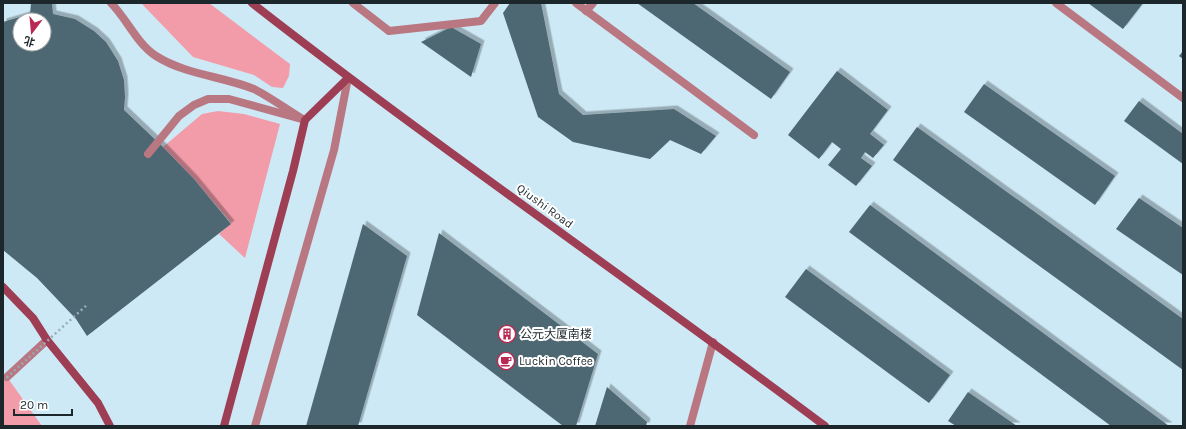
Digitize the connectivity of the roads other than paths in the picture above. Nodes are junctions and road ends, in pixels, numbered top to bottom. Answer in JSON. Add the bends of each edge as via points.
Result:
{"nodes":[{"id":1,"x":112,"y":3,"type":"edge"},
{"id":2,"x":252,"y":3,"type":"edge"},
{"id":3,"x":353,"y":3,"type":"edge"},
{"id":4,"x":495,"y":3,"type":"edge"},
{"id":5,"x":576,"y":3,"type":"edge"},
{"id":6,"x":592,"y":3,"type":"edge"},
{"id":7,"x":1056,"y":3,"type":"edge"},
{"id":8,"x":586,"y":11,"type":"junction"},
{"id":9,"x":348,"y":78,"type":"junction"},
{"id":10,"x":1183,"y":98,"type":"edge"},
{"id":11,"x":305,"y":120,"type":"junction"},
{"id":12,"x":754,"y":135,"type":"dead end"},
{"id":13,"x":148,"y":154,"type":"dead end"},
{"id":14,"x":3,"y":287,"type":"edge"},
{"id":15,"x":47,"y":340,"type":"junction"},
{"id":16,"x":713,"y":342,"type":"junction"},
{"id":17,"x":5,"y":379,"type":"edge"},
{"id":18,"x":110,"y":426,"type":"edge"},
{"id":19,"x":224,"y":426,"type":"edge"},
{"id":20,"x":255,"y":426,"type":"edge"},
{"id":21,"x":690,"y":426,"type":"edge"},
{"id":22,"x":825,"y":426,"type":"edge"}],
"edges":[{"from":1,"to":11,"type":"street","via":[[155,56],[182,70],[212,76],[255,90]]},
{"from":2,"to":9,"type":"main road","name":"Qiushi Road"},
{"from":3,"to":4,"type":"street","via":[[389,31],[481,21]]},
{"from":5,"to":8,"type":"street"},
{"from":6,"to":8,"type":"street"},
{"from":7,"to":10,"type":"street"},
{"from":8,"to":12,"type":"street"},
{"from":9,"to":11,"type":"main road"},
{"from":9,"to":16,"type":"main road","name":"Qiushi Road"},
{"from":9,"to":20,"type":"street","via":[[334,150]]},
{"from":11,"to":13,"type":"street","via":[[229,99],[208,99],[178,116]]},
{"from":11,"to":19,"type":"main road"},
{"from":14,"to":15,"type":"main road","via":[[32,318]]},
{"from":15,"to":17,"type":"street"},
{"from":15,"to":18,"type":"main road","via":[[98,403]]},
{"from":16,"to":21,"type":"street"},
{"from":16,"to":22,"type":"main road","name":"Qiushi Road"}]}
